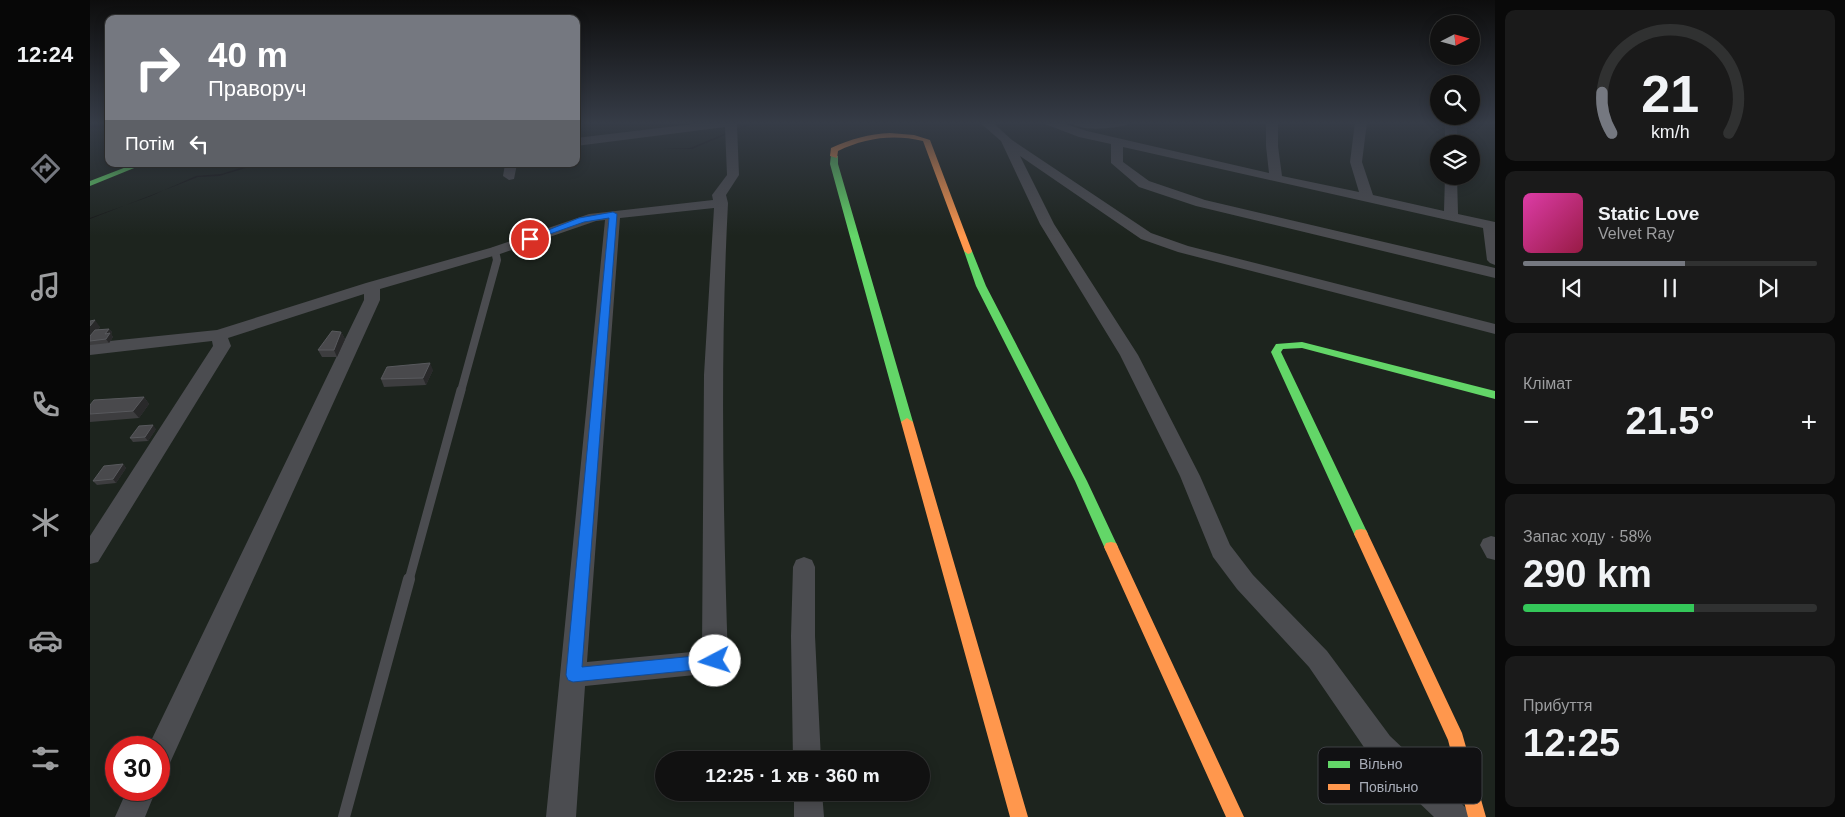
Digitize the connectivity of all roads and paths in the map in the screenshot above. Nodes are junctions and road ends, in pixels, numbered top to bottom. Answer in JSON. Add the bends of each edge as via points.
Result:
{"nodes":[{"id":1,"x":733,"y":160,"type":"edge"},
{"id":2,"x":834,"y":160,"type":"edge"},
{"id":3,"x":934,"y":160,"type":"edge"},
{"id":4,"x":1016,"y":160,"type":"edge"},
{"id":5,"x":1035,"y":160,"type":"edge"},
{"id":6,"x":1118,"y":160,"type":"edge"},
{"id":7,"x":1197,"y":160,"type":"edge"},
{"id":8,"x":1274,"y":160,"type":"edge"},
{"id":9,"x":1356,"y":160,"type":"edge"},
{"id":10,"x":132,"y":167,"type":"edge"},
{"id":11,"x":1276,"y":178,"type":"junction"},
{"id":12,"x":90,"y":184,"type":"edge"},
{"id":13,"x":1451,"y":185,"type":"edge"},
{"id":14,"x":1367,"y":198,"type":"junction"},
{"id":15,"x":721,"y":204,"type":"junction"},
{"id":16,"x":613,"y":214,"type":"junction"},
{"id":17,"x":1451,"y":216,"type":"junction"},
{"id":18,"x":1493,"y":226,"type":"edge"},
{"id":19,"x":495,"y":251,"type":"junction"},
{"id":20,"x":1495,"y":260,"type":"edge"},
{"id":21,"x":1495,"y":273,"type":"edge"},
{"id":22,"x":372,"y":286,"type":"junction"},
{"id":23,"x":1495,"y":329,"type":"edge"},
{"id":24,"x":219,"y":335,"type":"junction"},
{"id":25,"x":90,"y":349,"type":"edge"},
{"id":26,"x":1495,"y":395,"type":"edge"},
{"id":27,"x":90,"y":555,"type":"edge"},
{"id":28,"x":804,"y":567,"type":"dead end"},
{"id":29,"x":573,"y":675,"type":"junction"},
{"id":30,"x":168,"y":736,"type":"edge"},
{"id":31,"x":1381,"y":747,"type":"edge"},
{"id":32,"x":1458,"y":747,"type":"edge"},
{"id":33,"x":807,"y":751,"type":"edge"},
{"id":34,"x":137,"y":801,"type":"edge"},
{"id":35,"x":808,"y":801,"type":"edge"},
{"id":36,"x":1441,"y":804,"type":"edge"},
{"id":37,"x":1474,"y":804,"type":"edge"},
{"id":38,"x":130,"y":817,"type":"edge"},
{"id":39,"x":344,"y":817,"type":"edge"},
{"id":40,"x":561,"y":817,"type":"edge"},
{"id":41,"x":809,"y":817,"type":"edge"},
{"id":42,"x":1019,"y":817,"type":"edge"},
{"id":43,"x":1235,"y":817,"type":"edge"},
{"id":44,"x":1455,"y":817,"type":"edge"},
{"id":45,"x":1477,"y":817,"type":"edge"}],
"edges":[{"from":1,"to":15,"type":"street","via":[[733,175],[719,195]]},
{"from":2,"to":42,"type":"street"},
{"from":3,"to":43,"type":"street","via":[[981,286],[1080,482]]},
{"from":4,"to":31,"type":"street","via":[[1047,224],[1129,355],[1190,476],[1221,550],[1245,582],[1318,659]]},
{"from":5,"to":23,"type":"street","via":[[1146,236],[1183,249]]},
{"from":6,"to":21,"type":"street","via":[[1144,184],[1201,203]]},
{"from":7,"to":11,"type":"street"},
{"from":8,"to":11,"type":"street"},
{"from":9,"to":14,"type":"street"},
{"from":10,"to":12,"type":"street"},
{"from":11,"to":14,"type":"street"},
{"from":13,"to":17,"type":"street"},
{"from":14,"to":17,"type":"street"},
{"from":15,"to":16,"type":"street"},
{"from":15,"to":29,"type":"street","via":[[716,265],[711,470],[715,661]]},
{"from":16,"to":19,"type":"street","via":[[582,220]]},
{"from":16,"to":29,"type":"street"},
{"from":17,"to":18,"type":"street"},
{"from":18,"to":20,"type":"street"},
{"from":19,"to":22,"type":"street"},
{"from":19,"to":39,"type":"lane","via":[[497,260]]},
{"from":22,"to":24,"type":"street"},
{"from":22,"to":30,"type":"street","via":[[372,300]]},
{"from":24,"to":25,"type":"street"},
{"from":24,"to":27,"type":"street","via":[[222,346]]},
{"from":26,"to":32,"type":"street","via":[[1302,346],[1280,346],[1276,352]]},
{"from":28,"to":33,"type":"street"},
{"from":29,"to":40,"type":"street"},
{"from":34,"to":38,"type":"street"},
{"from":35,"to":41,"type":"street"},
{"from":36,"to":44,"type":"street"},
{"from":37,"to":45,"type":"street"}]}
